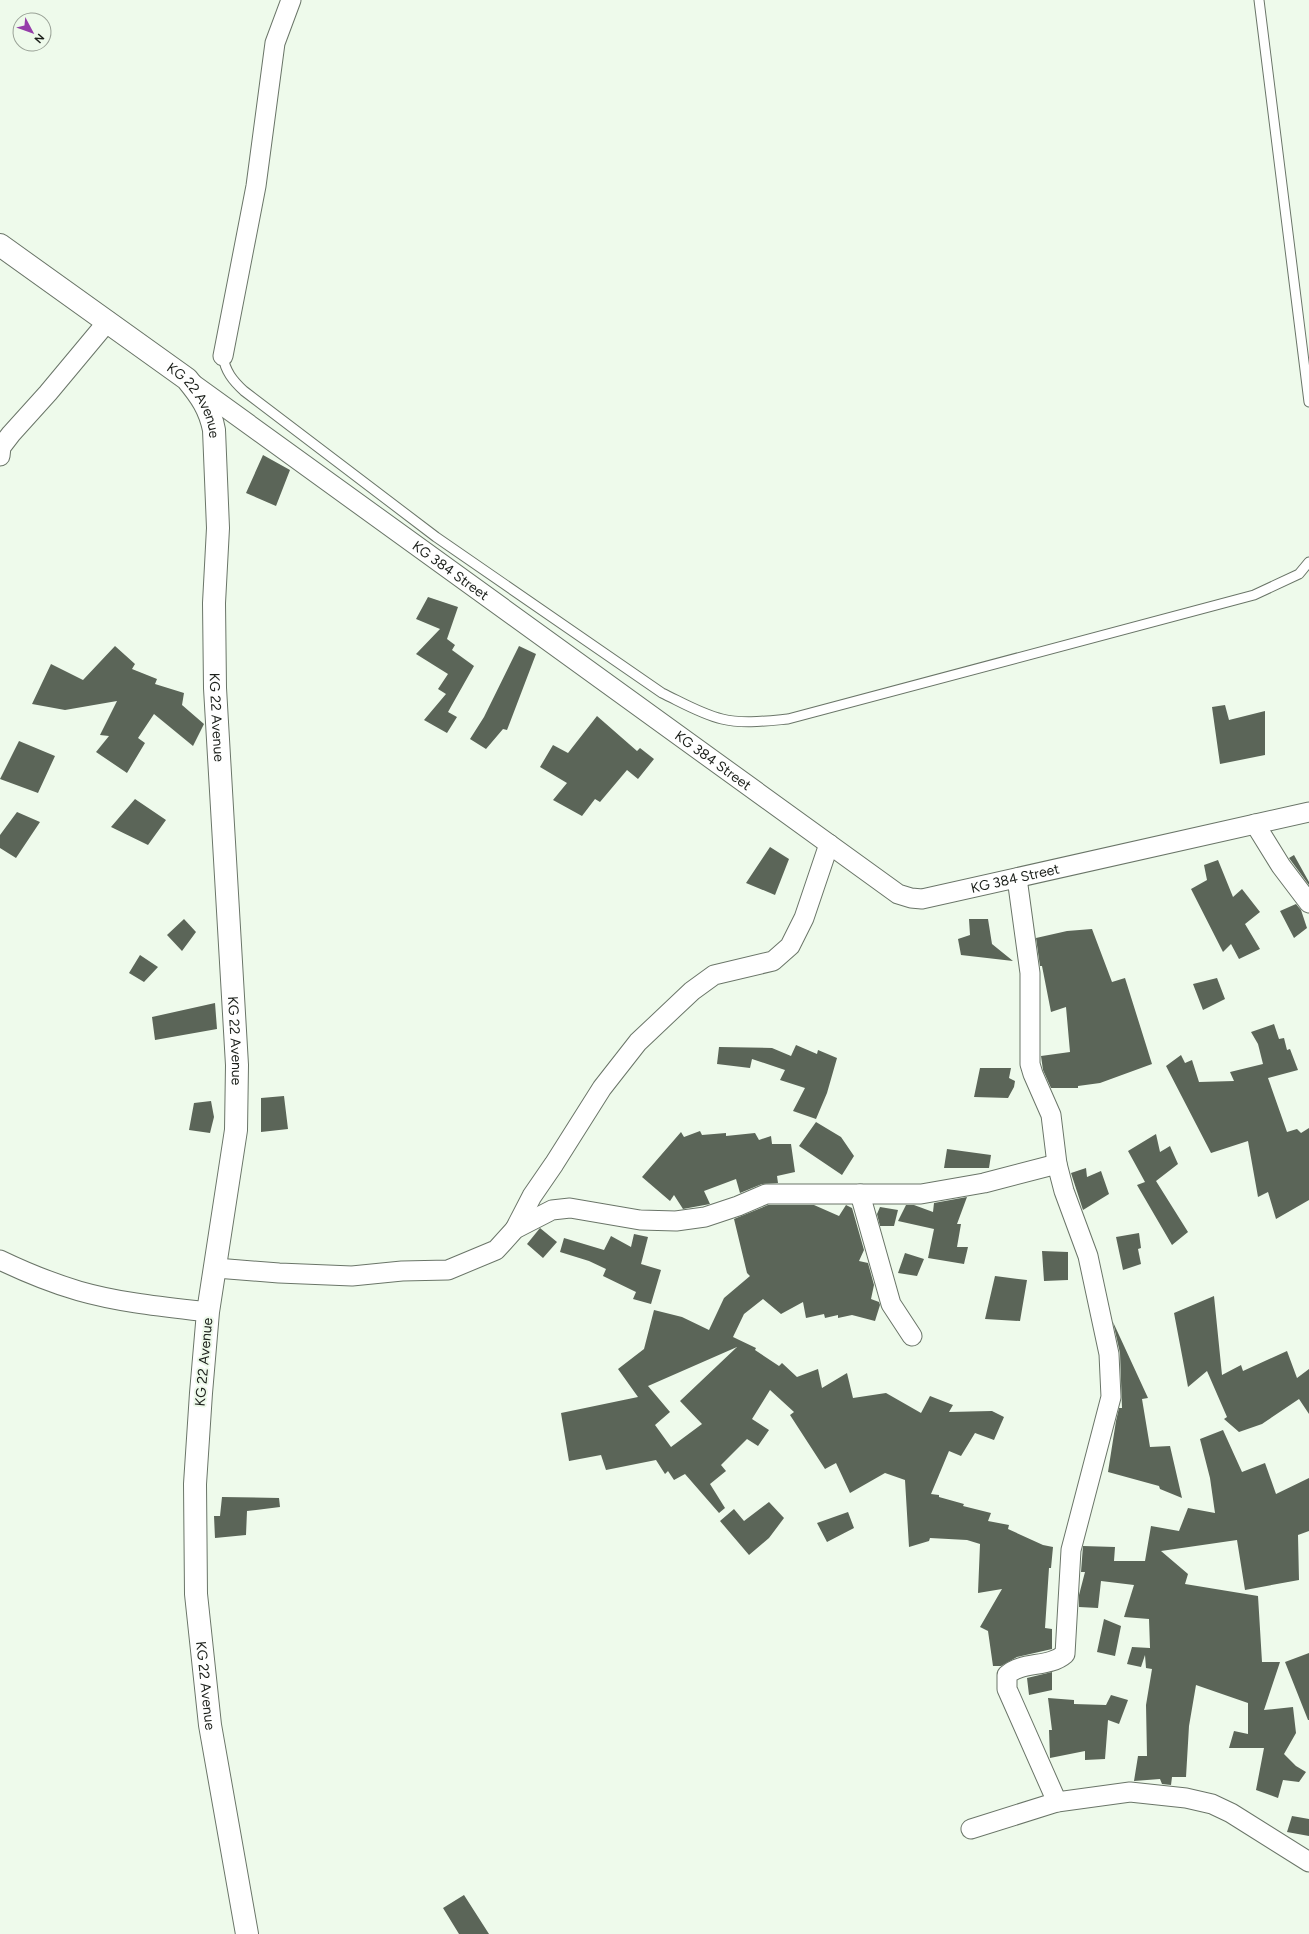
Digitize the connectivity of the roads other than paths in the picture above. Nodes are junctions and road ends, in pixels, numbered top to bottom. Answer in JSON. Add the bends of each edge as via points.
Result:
{"nodes":[{"id":1,"x":292,"y":0,"type":"edge"},
{"id":2,"x":1259,"y":0,"type":"edge"},
{"id":3,"x":0,"y":245,"type":"edge"},
{"id":4,"x":108,"y":321,"type":"junction"},
{"id":5,"x":223,"y":356,"type":"joint"},
{"id":6,"x":187,"y":379,"type":"junction"},
{"id":7,"x":1309,"y":402,"type":"edge"},
{"id":8,"x":0,"y":456,"type":"edge"},
{"id":9,"x":1309,"y":562,"type":"edge"},
{"id":10,"x":1309,"y":812,"type":"edge"},
{"id":11,"x":1255,"y":824,"type":"junction"},
{"id":12,"x":829,"y":844,"type":"junction"},
{"id":13,"x":1017,"y":878,"type":"junction"},
{"id":14,"x":1309,"y":903,"type":"edge"},
{"id":15,"x":1057,"y":1164,"type":"junction"},
{"id":16,"x":860,"y":1194,"type":"junction"},
{"id":17,"x":515,"y":1229,"type":"junction"},
{"id":18,"x":0,"y":1260,"type":"edge"},
{"id":19,"x":216,"y":1268,"type":"junction"},
{"id":20,"x":208,"y":1312,"type":"junction"},
{"id":21,"x":912,"y":1336,"type":"dead end"},
{"id":22,"x":1057,"y":1802,"type":"junction"},
{"id":23,"x":971,"y":1829,"type":"dead end"},
{"id":24,"x":1309,"y":1862,"type":"edge"},
{"id":25,"x":247,"y":1934,"type":"edge"}],
"edges":[{"from":1,"to":5,"type":"street","via":[[275,43],[256,186]]},
{"from":2,"to":7,"type":"lane"},
{"from":3,"to":4,"type":"street","name":"KG 22 Avenue"},
{"from":4,"to":6,"type":"street","name":"KG 22 Avenue"},
{"from":4,"to":8,"type":"street","via":[[11,434],[1,448]]},
{"from":5,"to":9,"type":"lane","via":[[233,381],[244,391],[436,537],[662,693],[722,719],[752,722],[788,719],[1254,595],[1299,574]]},
{"from":6,"to":12,"type":"street","name":"KG 384 Street"},
{"from":6,"to":19,"type":"street","name":"KG 22 Avenue","via":[[204,400],[212,416],[216,454],[218,528],[214,603],[215,688],[237,1065],[236,1130]]},
{"from":10,"to":11,"type":"street","name":"KG 384 Street"},
{"from":11,"to":13,"type":"street","name":"KG 384 Street"},
{"from":11,"to":14,"type":"street","via":[[1281,866]]},
{"from":12,"to":13,"type":"street","name":"KG 384 Street","via":[[898,894],[911,898],[922,899]]},
{"from":12,"to":17,"type":"street","via":[[804,918],[790,946],[773,961],[714,975],[692,991],[638,1042],[602,1088],[532,1196]]},
{"from":13,"to":15,"type":"street","via":[[1030,973],[1030,1064],[1051,1115]]},
{"from":15,"to":16,"type":"street","via":[[984,1183],[921,1194]]},
{"from":15,"to":22,"type":"street","via":[[1088,1256],[1100,1305],[1109,1354],[1111,1397],[1071,1550],[1065,1654],[1058,1660],[1013,1670],[1007,1676],[1007,1689]]},
{"from":16,"to":17,"type":"street","via":[[766,1194],[705,1217],[676,1221],[640,1220],[570,1208],[552,1210]]},
{"from":16,"to":21,"type":"street","via":[[891,1304]]},
{"from":17,"to":19,"type":"street","via":[[496,1250],[448,1270],[352,1276]]},
{"from":18,"to":20,"type":"street","via":[[79,1291],[137,1303]]},
{"from":19,"to":20,"type":"street","name":"KG 22 Avenue"},
{"from":20,"to":25,"type":"street","name":"KG 22 Avenue","via":[[194,1484],[196,1594],[210,1725]]},
{"from":22,"to":23,"type":"street"},
{"from":22,"to":24,"type":"street","via":[[1130,1792],[1186,1798],[1212,1804],[1237,1816]]}]}
